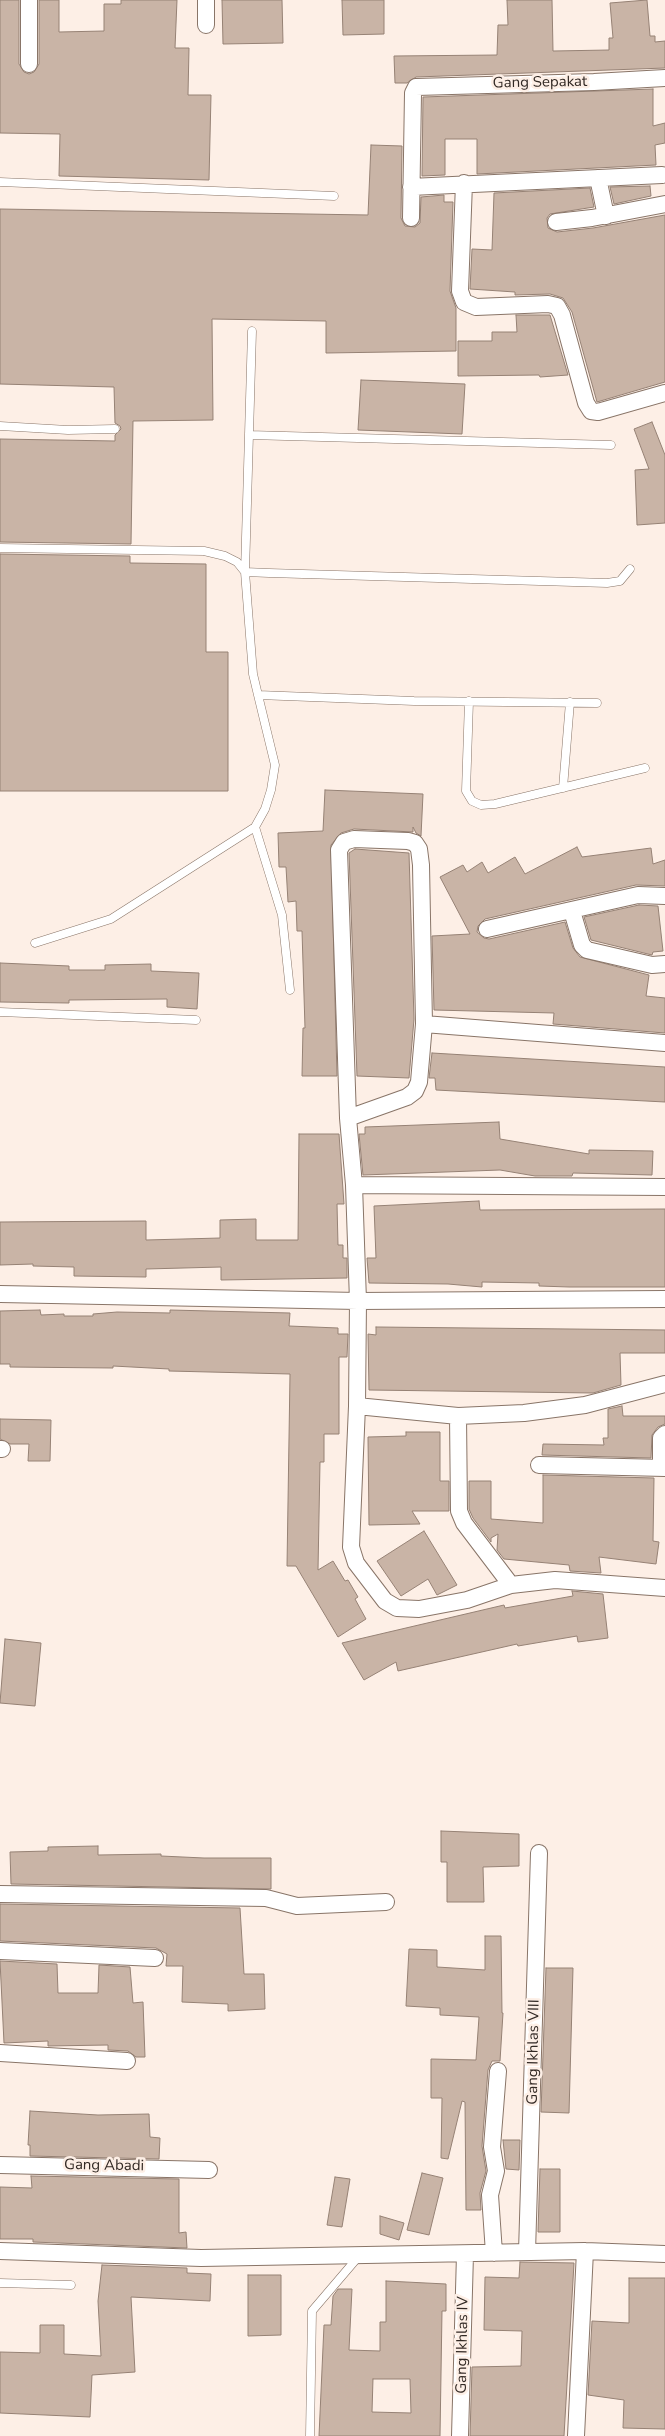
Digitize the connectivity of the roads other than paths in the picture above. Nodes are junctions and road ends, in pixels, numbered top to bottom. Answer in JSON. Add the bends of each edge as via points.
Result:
{"nodes":[{"id":1,"x":30,"y":0,"type":"edge"},
{"id":2,"x":206,"y":0,"type":"edge"},
{"id":3,"x":206,"y":25,"type":"dead end"},
{"id":4,"x":29,"y":64,"type":"dead end"},
{"id":5,"x":665,"y":78,"type":"edge"},
{"id":6,"x":662,"y":175,"type":"dead end"},
{"id":7,"x":598,"y":178,"type":"junction"},
{"id":8,"x":0,"y":182,"type":"edge"},
{"id":9,"x":464,"y":183,"type":"junction"},
{"id":10,"x":411,"y":187,"type":"junction"},
{"id":11,"x":334,"y":196,"type":"dead end"},
{"id":12,"x":665,"y":204,"type":"edge"},
{"id":13,"x":606,"y":216,"type":"junction"},
{"id":14,"x":411,"y":218,"type":"dead end"},
{"id":15,"x":556,"y":222,"type":"dead end"},
{"id":16,"x":252,"y":331,"type":"dead end"},
{"id":17,"x":665,"y":393,"type":"edge"},
{"id":18,"x":0,"y":426,"type":"edge"},
{"id":19,"x":115,"y":429,"type":"dead end"},
{"id":20,"x":249,"y":435,"type":"junction"},
{"id":21,"x":611,"y":446,"type":"dead end"},
{"id":22,"x":0,"y":548,"type":"edge"},
{"id":23,"x":630,"y":569,"type":"dead end"},
{"id":24,"x":245,"y":572,"type":"junction"},
{"id":25,"x":258,"y":695,"type":"junction"},
{"id":26,"x":469,"y":701,"type":"junction"},
{"id":27,"x":570,"y":702,"type":"junction"},
{"id":28,"x":597,"y":703,"type":"dead end"},
{"id":29,"x":645,"y":768,"type":"dead end"},
{"id":30,"x":564,"y":788,"type":"junction"},
{"id":31,"x":255,"y":826,"type":"junction"},
{"id":32,"x":665,"y":896,"type":"edge"},
{"id":33,"x":572,"y":911,"type":"junction"},
{"id":34,"x":487,"y":928,"type":"dead end"},
{"id":35,"x":35,"y":943,"type":"dead end"},
{"id":36,"x":665,"y":964,"type":"edge"},
{"id":37,"x":290,"y":990,"type":"dead end"},
{"id":38,"x":0,"y":1012,"type":"edge"},
{"id":39,"x":196,"y":1020,"type":"dead end"},
{"id":40,"x":424,"y":1024,"type":"junction"},
{"id":41,"x":665,"y":1043,"type":"edge"},
{"id":42,"x":348,"y":1118,"type":"junction"},
{"id":43,"x":354,"y":1185,"type":"junction"},
{"id":44,"x":665,"y":1187,"type":"edge"},
{"id":45,"x":0,"y":1294,"type":"edge"},
{"id":46,"x":665,"y":1299,"type":"edge"},
{"id":47,"x":358,"y":1301,"type":"junction"},
{"id":48,"x":665,"y":1384,"type":"edge"},
{"id":49,"x":358,"y":1406,"type":"junction"},
{"id":50,"x":458,"y":1416,"type":"junction"},
{"id":51,"x":665,"y":1434,"type":"edge"},
{"id":52,"x":539,"y":1465,"type":"dead end"},
{"id":53,"x":663,"y":1468,"type":"edge"},
{"id":54,"x":511,"y":1585,"type":"junction"},
{"id":55,"x":665,"y":1588,"type":"edge"},
{"id":56,"x":539,"y":1853,"type":"dead end"},
{"id":57,"x":0,"y":1894,"type":"edge"},
{"id":58,"x":386,"y":1902,"type":"dead end"},
{"id":59,"x":0,"y":1951,"type":"edge"},
{"id":60,"x":155,"y":1958,"type":"dead end"},
{"id":61,"x":0,"y":2053,"type":"edge"},
{"id":62,"x":127,"y":2061,"type":"dead end"},
{"id":63,"x":498,"y":2070,"type":"dead end"},
{"id":64,"x":0,"y":2165,"type":"edge"},
{"id":65,"x":209,"y":2170,"type":"dead end"},
{"id":66,"x":0,"y":2251,"type":"edge"},
{"id":67,"x":585,"y":2251,"type":"junction"},
{"id":68,"x":527,"y":2252,"type":"junction"},
{"id":69,"x":494,"y":2253,"type":"junction"},
{"id":70,"x":465,"y":2254,"type":"junction"},
{"id":71,"x":665,"y":2254,"type":"edge"},
{"id":72,"x":360,"y":2255,"type":"junction"},
{"id":73,"x":0,"y":2282,"type":"edge"},
{"id":74,"x":71,"y":2285,"type":"dead end"},
{"id":75,"x":310,"y":2436,"type":"edge"},
{"id":76,"x":460,"y":2436,"type":"edge"},
{"id":77,"x":576,"y":2436,"type":"edge"}],
"edges":[{"from":1,"to":4,"type":"street"},
{"from":2,"to":3,"type":"street"},
{"from":5,"to":10,"type":"street","name":"Gang Sepakat","via":[[416,87]]},
{"from":6,"to":7,"type":"street"},
{"from":7,"to":9,"type":"street"},
{"from":7,"to":13,"type":"street"},
{"from":8,"to":11,"type":"lane"},
{"from":9,"to":10,"type":"street"},
{"from":9,"to":17,"type":"street","via":[[460,291],[464,302],[476,307],[557,306],[590,411],[598,412]]},
{"from":10,"to":14,"type":"street"},
{"from":12,"to":13,"type":"street"},
{"from":13,"to":15,"type":"street"},
{"from":16,"to":20,"type":"lane"},
{"from":18,"to":19,"type":"lane"},
{"from":20,"to":21,"type":"lane"},
{"from":20,"to":24,"type":"lane"},
{"from":22,"to":24,"type":"lane","via":[[204,551],[237,562]]},
{"from":23,"to":24,"type":"lane","via":[[620,580],[607,583]]},
{"from":24,"to":25,"type":"lane","via":[[253,674]]},
{"from":25,"to":26,"type":"lane"},
{"from":25,"to":31,"type":"lane","via":[[275,764],[266,810]]},
{"from":26,"to":27,"type":"lane"},
{"from":26,"to":30,"type":"lane","via":[[466,791],[472,800],[481,805],[495,804]]},
{"from":27,"to":28,"type":"lane"},
{"from":27,"to":30,"type":"lane"},
{"from":29,"to":30,"type":"lane"},
{"from":31,"to":35,"type":"lane","via":[[111,918]]},
{"from":31,"to":37,"type":"lane","via":[[282,915]]},
{"from":32,"to":33,"type":"street","via":[[638,895]]},
{"from":33,"to":34,"type":"street"},
{"from":33,"to":36,"type":"street","via":[[582,945],[587,950],[652,965]]},
{"from":38,"to":39,"type":"lane"},
{"from":40,"to":41,"type":"street"},
{"from":40,"to":42,"type":"street","via":[[419,1082],[415,1091],[407,1097]]},
{"from":40,"to":42,"type":"street","via":[[419,849],[408,841],[354,839],[344,842],[339,850],[338,874]]},
{"from":42,"to":43,"type":"street"},
{"from":43,"to":44,"type":"street"},
{"from":43,"to":47,"type":"street"},
{"from":45,"to":47,"type":"street"},
{"from":46,"to":47,"type":"street"},
{"from":47,"to":49,"type":"street"},
{"from":48,"to":50,"type":"street","via":[[585,1405],[524,1413]]},
{"from":49,"to":50,"type":"street"},
{"from":49,"to":54,"type":"street","via":[[351,1547],[356,1563],[385,1601],[397,1608],[419,1609],[467,1600]]},
{"from":50,"to":54,"type":"street","via":[[459,1511],[464,1523]]},
{"from":51,"to":53,"type":"street","via":[[661,1438]]},
{"from":52,"to":53,"type":"street"},
{"from":54,"to":55,"type":"street","via":[[555,1580]]},
{"from":56,"to":68,"type":"street","name":"Gang Ikhlas VIII"},
{"from":57,"to":58,"type":"street","via":[[266,1898],[297,1906]]},
{"from":59,"to":60,"type":"street"},
{"from":61,"to":62,"type":"street"},
{"from":63,"to":69,"type":"street","via":[[492,2147],[496,2171],[490,2195]]},
{"from":64,"to":65,"type":"street","name":"Gang Abadi"},
{"from":66,"to":72,"type":"street","via":[[201,2258]]},
{"from":67,"to":68,"type":"street"},
{"from":67,"to":71,"type":"street"},
{"from":67,"to":77,"type":"street"},
{"from":68,"to":69,"type":"street"},
{"from":69,"to":70,"type":"street"},
{"from":70,"to":72,"type":"street"},
{"from":70,"to":76,"type":"street","name":"Gang Ikhlas IV"},
{"from":72,"to":75,"type":"lane","via":[[312,2311]]},
{"from":73,"to":74,"type":"lane"}]}
